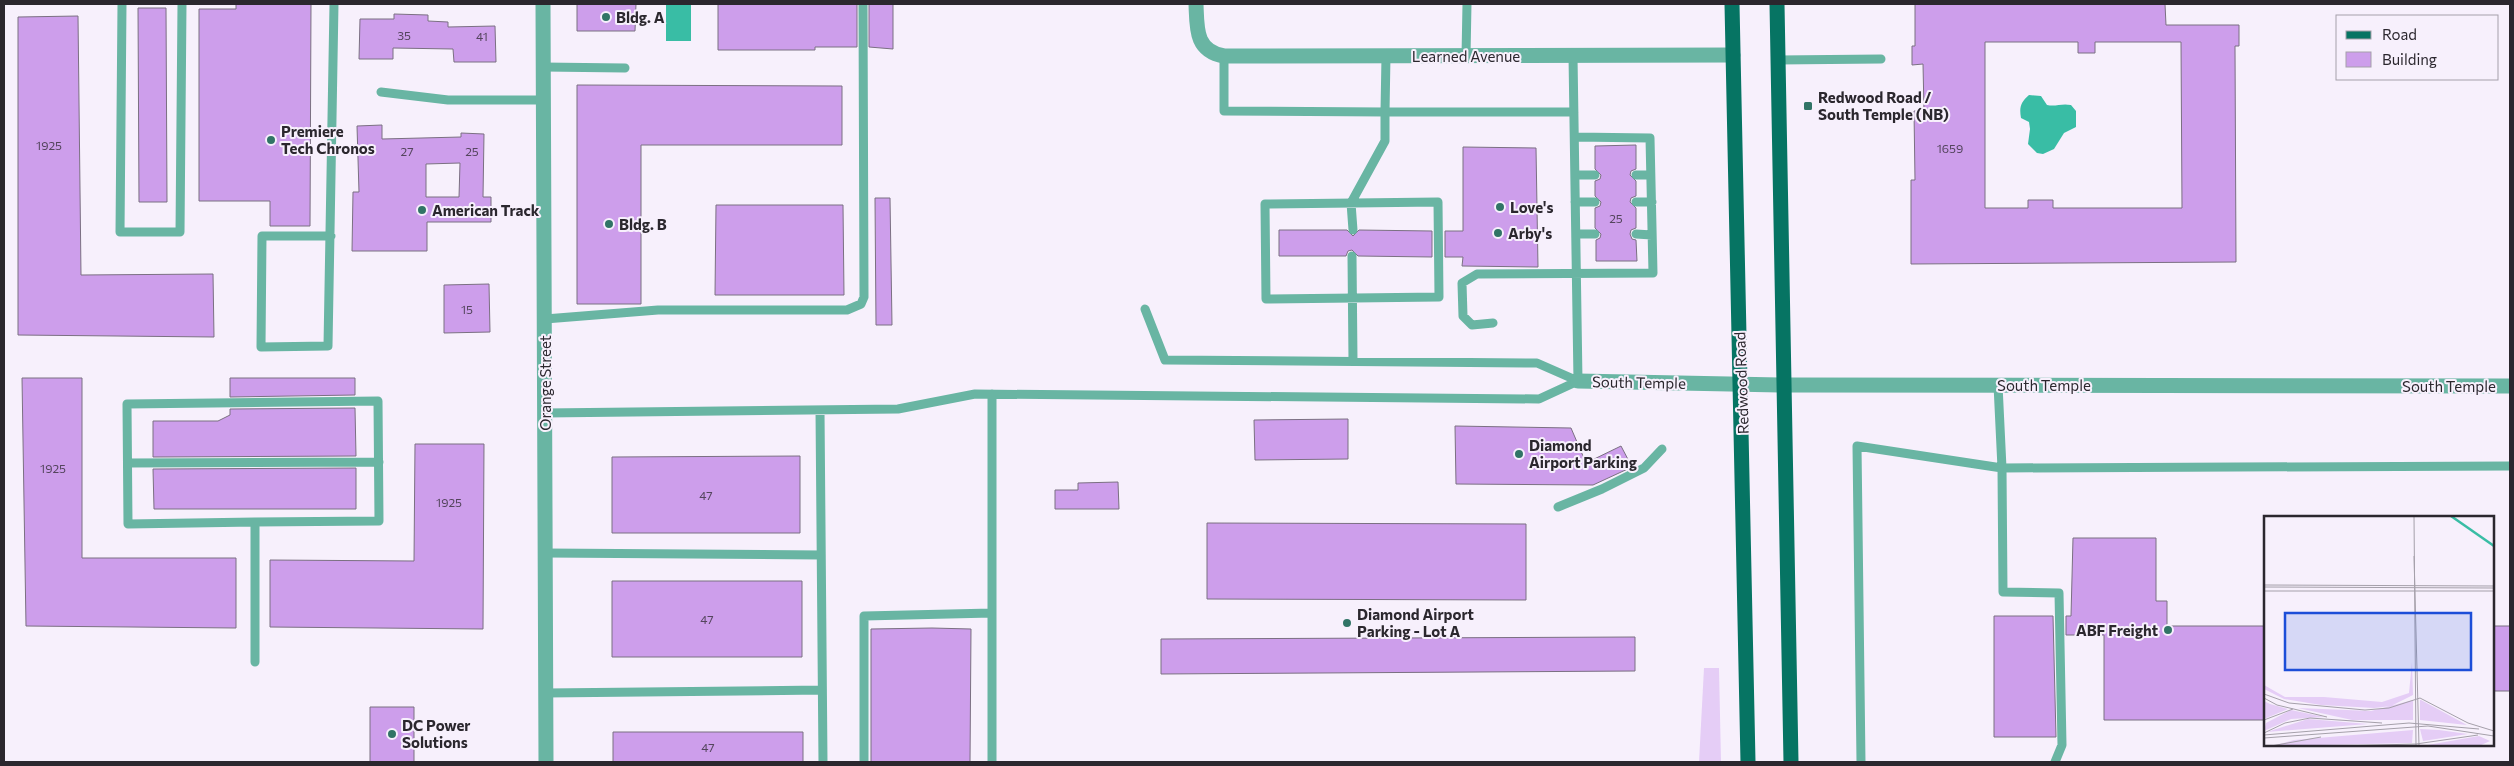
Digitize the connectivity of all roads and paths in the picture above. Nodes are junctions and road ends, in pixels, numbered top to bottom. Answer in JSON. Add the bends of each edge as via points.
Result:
{"nodes":[{"id":1,"x":122,"y":4,"type":"edge"},
{"id":2,"x":182,"y":4,"type":"edge"},
{"id":3,"x":334,"y":4,"type":"edge"},
{"id":4,"x":543,"y":4,"type":"edge"},
{"id":5,"x":863,"y":4,"type":"edge"},
{"id":6,"x":1196,"y":4,"type":"edge"},
{"id":7,"x":1467,"y":4,"type":"edge"},
{"id":8,"x":1732,"y":4,"type":"edge"},
{"id":9,"x":1777,"y":4,"type":"edge"},
{"id":10,"x":1733,"y":55,"type":"junction"},
{"id":11,"x":1224,"y":56,"type":"junction"},
{"id":12,"x":1386,"y":56,"type":"junction"},
{"id":13,"x":1466,"y":56,"type":"junction"},
{"id":14,"x":1574,"y":56,"type":"junction"},
{"id":15,"x":1881,"y":59,"type":"dead end"},
{"id":16,"x":1777,"y":60,"type":"junction"},
{"id":17,"x":543,"y":67,"type":"junction"},
{"id":18,"x":626,"y":68,"type":"dead end"},
{"id":19,"x":381,"y":92,"type":"dead end"},
{"id":20,"x":543,"y":100,"type":"junction"},
{"id":21,"x":1385,"y":112,"type":"junction"},
{"id":22,"x":1574,"y":112,"type":"junction"},
{"id":23,"x":1574,"y":137,"type":"junction"},
{"id":24,"x":1575,"y":175,"type":"junction"},
{"id":25,"x":1595,"y":175,"type":"dead end"},
{"id":26,"x":1636,"y":175,"type":"dead end"},
{"id":27,"x":1650,"y":175,"type":"junction"},
{"id":28,"x":1575,"y":202,"type":"junction"},
{"id":29,"x":1595,"y":202,"type":"dead end"},
{"id":30,"x":1636,"y":202,"type":"dead end"},
{"id":31,"x":1652,"y":202,"type":"junction"},
{"id":32,"x":1351,"y":203,"type":"junction"},
{"id":33,"x":1353,"y":230,"type":"dead end"},
{"id":34,"x":1576,"y":234,"type":"junction"},
{"id":35,"x":1596,"y":234,"type":"dead end"},
{"id":36,"x":1636,"y":234,"type":"dead end"},
{"id":37,"x":1652,"y":235,"type":"junction"},
{"id":38,"x":331,"y":236,"type":"junction"},
{"id":39,"x":1352,"y":256,"type":"dead end"},
{"id":40,"x":1577,"y":273,"type":"junction"},
{"id":41,"x":1353,"y":298,"type":"junction"},
{"id":42,"x":1145,"y":309,"type":"dead end"},
{"id":43,"x":545,"y":319,"type":"junction"},
{"id":44,"x":1493,"y":323,"type":"dead end"},
{"id":45,"x":1353,"y":362,"type":"junction"},
{"id":46,"x":1578,"y":381,"type":"junction"},
{"id":47,"x":1741,"y":384,"type":"junction"},
{"id":48,"x":1783,"y":385,"type":"junction"},
{"id":49,"x":1998,"y":385,"type":"junction"},
{"id":50,"x":2510,"y":386,"type":"edge"},
{"id":51,"x":992,"y":394,"type":"junction"},
{"id":52,"x":820,"y":410,"type":"junction"},
{"id":53,"x":545,"y":413,"type":"junction"},
{"id":54,"x":1662,"y":449,"type":"dead end"},
{"id":55,"x":378,"y":462,"type":"junction"},
{"id":56,"x":128,"y":463,"type":"junction"},
{"id":57,"x":2510,"y":466,"type":"edge"},
{"id":58,"x":2002,"y":468,"type":"junction"},
{"id":59,"x":1558,"y":507,"type":"dead end"},
{"id":60,"x":255,"y":522,"type":"junction"},
{"id":61,"x":545,"y":553,"type":"junction"},
{"id":62,"x":821,"y":555,"type":"junction"},
{"id":63,"x":992,"y":613,"type":"junction"},
{"id":64,"x":256,"y":662,"type":"dead end"},
{"id":65,"x":822,"y":690,"type":"junction"},
{"id":66,"x":546,"y":693,"type":"junction"},
{"id":67,"x":546,"y":762,"type":"edge"},
{"id":68,"x":823,"y":762,"type":"edge"},
{"id":69,"x":864,"y":762,"type":"edge"},
{"id":70,"x":992,"y":762,"type":"edge"},
{"id":71,"x":1748,"y":762,"type":"edge"},
{"id":72,"x":1791,"y":762,"type":"edge"},
{"id":73,"x":1861,"y":762,"type":"edge"},
{"id":74,"x":2055,"y":762,"type":"edge"}],
"edges":[{"from":1,"to":2,"type":"lane","via":[[120,232],[180,232]]},
{"from":3,"to":38,"type":"lane"},
{"from":4,"to":17,"type":"street","name":"Orange Street"},
{"from":5,"to":43,"type":"lane","via":[[864,297],[861,304],[847,310],[658,310]]},
{"from":6,"to":11,"type":"street","name":"Learned Avenue","via":[[1197,30],[1202,45],[1208,51]]},
{"from":7,"to":13,"type":"lane"},
{"from":8,"to":10,"type":"main road","name":"Redwood Road"},
{"from":9,"to":16,"type":"main road"},
{"from":10,"to":14,"type":"street","name":"Learned Avenue"},
{"from":10,"to":47,"type":"main road","name":"Redwood Road"},
{"from":11,"to":12,"type":"street","name":"Learned Avenue"},
{"from":11,"to":21,"type":"lane","via":[[1224,111]]},
{"from":12,"to":13,"type":"street","name":"Learned Avenue"},
{"from":12,"to":21,"type":"lane"},
{"from":13,"to":14,"type":"street","name":"Learned Avenue"},
{"from":14,"to":22,"type":"lane"},
{"from":15,"to":16,"type":"lane"},
{"from":16,"to":48,"type":"main road"},
{"from":17,"to":18,"type":"lane"},
{"from":17,"to":20,"type":"street","name":"Orange Street"},
{"from":19,"to":20,"type":"lane","via":[[448,100]]},
{"from":20,"to":43,"type":"street","name":"Orange Street"},
{"from":21,"to":22,"type":"lane"},
{"from":21,"to":32,"type":"lane","via":[[1385,141]]},
{"from":22,"to":23,"type":"lane"},
{"from":23,"to":24,"type":"lane"},
{"from":23,"to":27,"type":"lane","via":[[1650,138]]},
{"from":24,"to":25,"type":"lane"},
{"from":24,"to":28,"type":"lane"},
{"from":26,"to":27,"type":"lane"},
{"from":27,"to":31,"type":"lane"},
{"from":28,"to":29,"type":"lane"},
{"from":28,"to":34,"type":"lane"},
{"from":30,"to":31,"type":"lane"},
{"from":31,"to":37,"type":"lane"},
{"from":32,"to":33,"type":"lane"},
{"from":32,"to":41,"type":"lane","via":[[1438,202],[1439,297]]},
{"from":32,"to":41,"type":"lane","via":[[1265,204],[1266,299]]},
{"from":34,"to":35,"type":"lane"},
{"from":34,"to":40,"type":"lane"},
{"from":36,"to":37,"type":"lane"},
{"from":37,"to":40,"type":"lane","via":[[1653,273]]},
{"from":38,"to":38,"type":"lane","via":[[328,346],[261,347],[262,236]]},
{"from":39,"to":41,"type":"lane"},
{"from":40,"to":44,"type":"lane","via":[[1477,274],[1462,283],[1463,316],[1472,325]]},
{"from":40,"to":46,"type":"lane"},
{"from":41,"to":45,"type":"lane"},
{"from":42,"to":45,"type":"lane","via":[[1165,360]]},
{"from":43,"to":53,"type":"street","name":"Orange Street"},
{"from":45,"to":46,"type":"lane","via":[[1537,363]]},
{"from":46,"to":47,"type":"street","name":"South Temple"},
{"from":46,"to":51,"type":"lane","via":[[1539,399]]},
{"from":47,"to":48,"type":"street","name":"South Temple"},
{"from":47,"to":71,"type":"main road","name":"Redwood Road"},
{"from":48,"to":49,"type":"street","name":"South Temple"},
{"from":48,"to":72,"type":"main road"},
{"from":49,"to":50,"type":"street","name":"South Temple"},
{"from":49,"to":58,"type":"lane"},
{"from":51,"to":52,"type":"lane","via":[[975,394],[898,409]]},
{"from":51,"to":63,"type":"lane"},
{"from":52,"to":53,"type":"lane"},
{"from":52,"to":62,"type":"lane"},
{"from":53,"to":61,"type":"street","name":"Orange Street"},
{"from":54,"to":59,"type":"lane","via":[[1644,468]]},
{"from":55,"to":56,"type":"lane"},
{"from":55,"to":56,"type":"lane","via":[[378,401],[127,404]]},
{"from":55,"to":60,"type":"lane","via":[[379,521]]},
{"from":56,"to":60,"type":"lane","via":[[128,524]]},
{"from":57,"to":58,"type":"lane"},
{"from":58,"to":73,"type":"lane","via":[[1857,446]]},
{"from":58,"to":74,"type":"lane","via":[[2003,592],[2059,593],[2062,745]]},
{"from":60,"to":64,"type":"lane"},
{"from":61,"to":62,"type":"lane"},
{"from":61,"to":66,"type":"street","name":"Orange Street"},
{"from":62,"to":65,"type":"lane"},
{"from":63,"to":69,"type":"lane","via":[[864,616]]},
{"from":63,"to":70,"type":"lane"},
{"from":65,"to":66,"type":"lane"},
{"from":65,"to":68,"type":"lane"},
{"from":66,"to":67,"type":"street","name":"Orange Street"}]}
